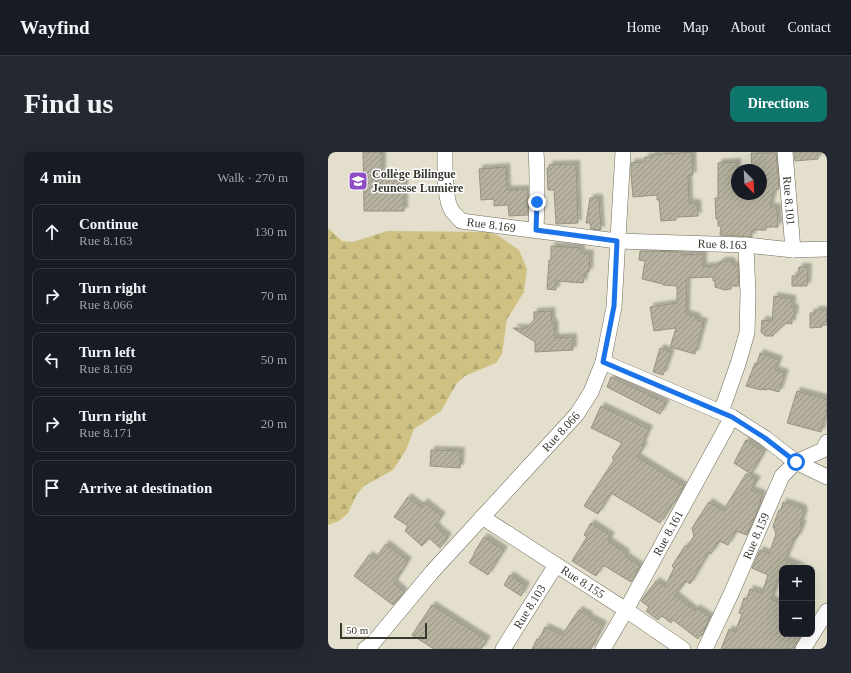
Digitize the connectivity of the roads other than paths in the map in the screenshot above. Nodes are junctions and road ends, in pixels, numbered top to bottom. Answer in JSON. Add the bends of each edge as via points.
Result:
{"nodes":[{"id":1,"x":445,"y":152,"type":"edge"},
{"id":2,"x":536,"y":152,"type":"edge"},
{"id":3,"x":623,"y":152,"type":"edge"},
{"id":4,"x":785,"y":152,"type":"edge"},
{"id":5,"x":536,"y":230,"type":"junction"},
{"id":6,"x":617,"y":241,"type":"junction"},
{"id":7,"x":746,"y":245,"type":"junction"},
{"id":8,"x":827,"y":249,"type":"edge"},
{"id":9,"x":793,"y":250,"type":"junction"},
{"id":10,"x":603,"y":362,"type":"junction"},
{"id":11,"x":726,"y":415,"type":"junction"},
{"id":12,"x":827,"y":442,"type":"edge"},
{"id":13,"x":796,"y":462,"type":"junction"},
{"id":14,"x":827,"y":477,"type":"edge"},
{"id":15,"x":482,"y":517,"type":"junction"},
{"id":16,"x":556,"y":565,"type":"junction"},
{"id":17,"x":626,"y":610,"type":"junction"},
{"id":18,"x":827,"y":611,"type":"edge"},
{"id":19,"x":372,"y":647,"type":"edge"},
{"id":20,"x":503,"y":649,"type":"edge"},
{"id":21,"x":603,"y":649,"type":"edge"},
{"id":22,"x":683,"y":649,"type":"edge"},
{"id":23,"x":705,"y":649,"type":"edge"},
{"id":24,"x":803,"y":649,"type":"edge"}],
"edges":[{"from":1,"to":5,"type":"street","name":"Rue 8.169","via":[[446,191],[452,211],[461,220]]},
{"from":2,"to":5,"type":"street"},
{"from":3,"to":6,"type":"street","name":"Rue 8.066"},
{"from":4,"to":9,"type":"street","name":"Rue 8.101"},
{"from":5,"to":6,"type":"street","name":"Rue 8.169"},
{"from":6,"to":7,"type":"street","name":"Rue 8.163"},
{"from":6,"to":10,"type":"street","name":"Rue 8.066","via":[[614,306]]},
{"from":7,"to":9,"type":"street","name":"Rue 8.163"},
{"from":7,"to":11,"type":"street","name":"Rue 8.161","via":[[746,333]]},
{"from":8,"to":9,"type":"street","name":"Rue 8.163"},
{"from":10,"to":11,"type":"street"},
{"from":10,"to":15,"type":"street","name":"Rue 8.066","via":[[591,392],[577,414]]},
{"from":11,"to":13,"type":"street","via":[[765,438]]},
{"from":11,"to":17,"type":"street","name":"Rue 8.161"},
{"from":12,"to":13,"type":"street","name":"Rue 8.159","via":[[823,450]]},
{"from":13,"to":14,"type":"street"},
{"from":13,"to":23,"type":"street","name":"Rue 8.159","via":[[782,476]]},
{"from":15,"to":16,"type":"street","name":"Rue 8.155"},
{"from":15,"to":19,"type":"street","name":"Rue 8.066","via":[[432,572]]},
{"from":16,"to":17,"type":"street","name":"Rue 8.155"},
{"from":16,"to":20,"type":"street","name":"Rue 8.103"},
{"from":17,"to":21,"type":"street","name":"Rue 8.161"},
{"from":17,"to":22,"type":"street","name":"Rue 8.155"},
{"from":18,"to":24,"type":"street"}]}
